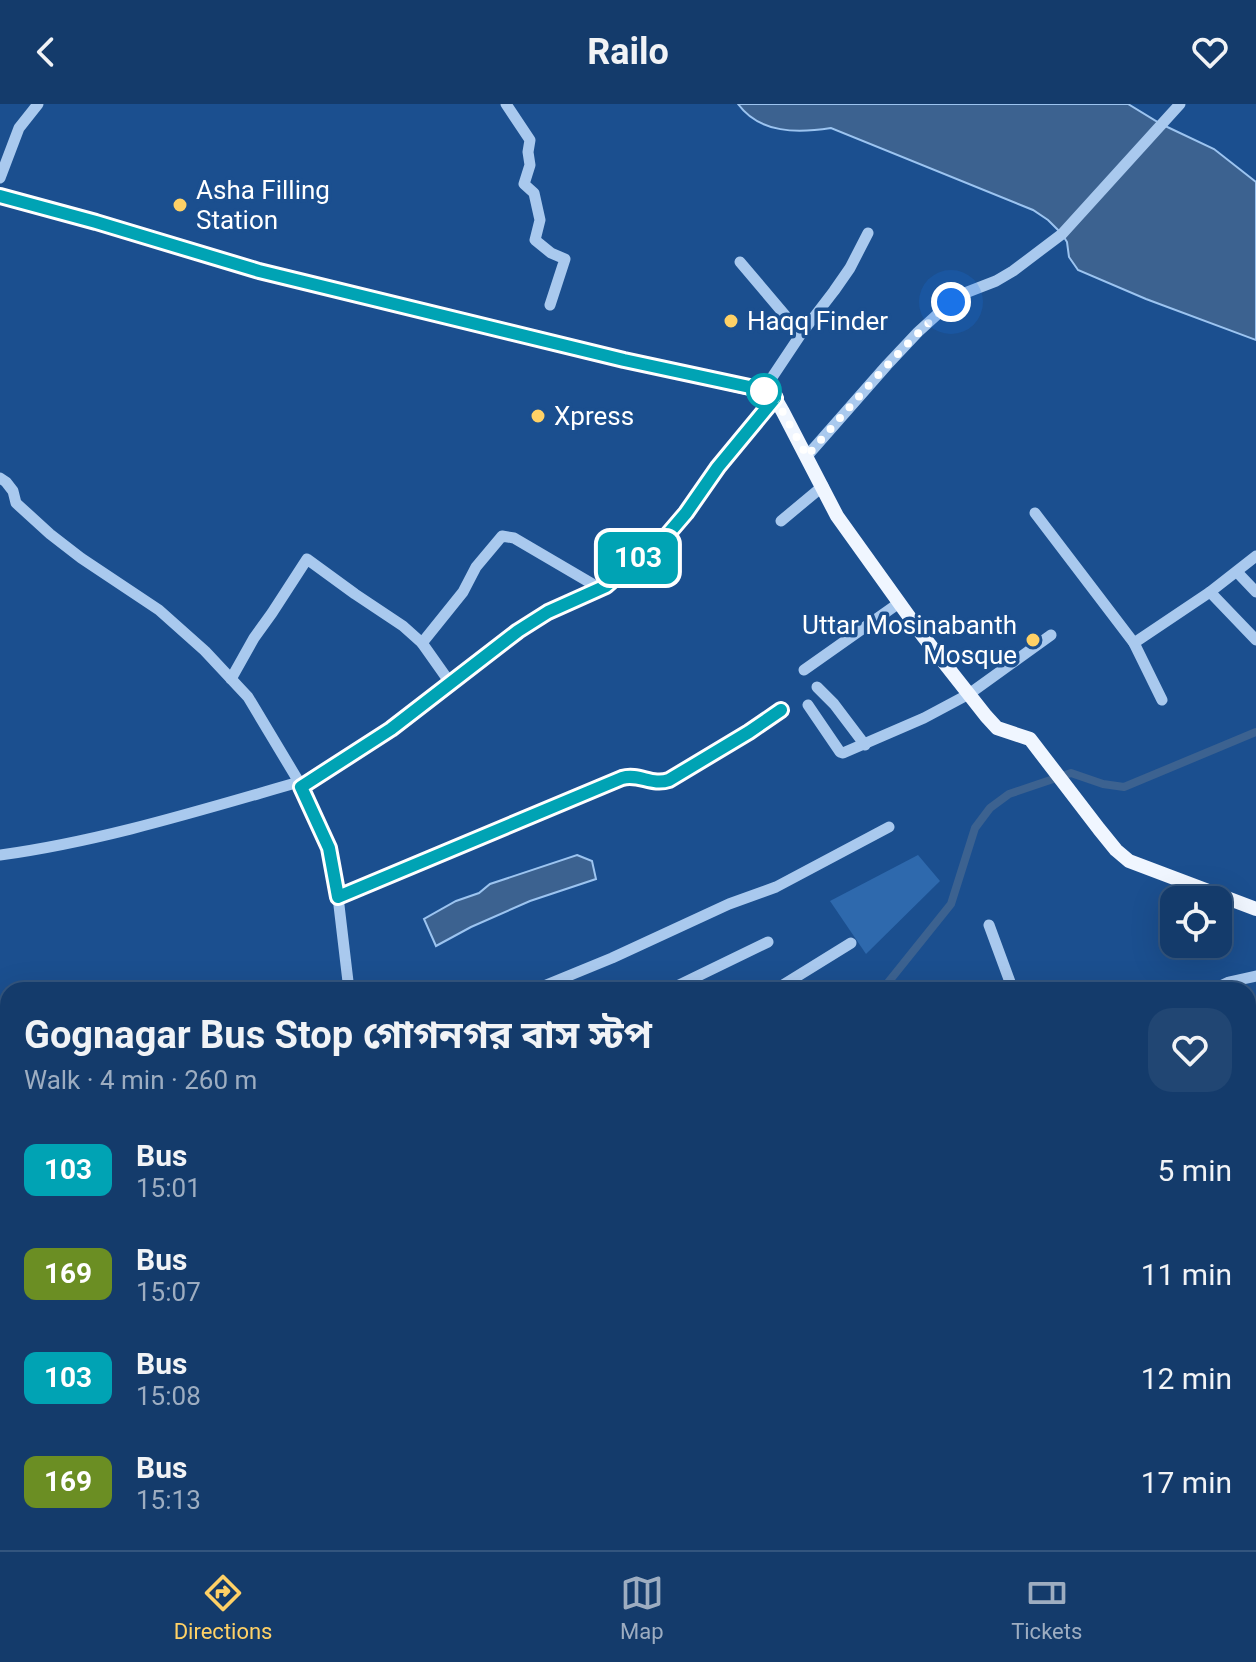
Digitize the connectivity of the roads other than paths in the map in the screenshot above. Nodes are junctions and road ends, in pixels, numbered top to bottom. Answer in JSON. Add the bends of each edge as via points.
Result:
{"nodes":[{"id":1,"x":38,"y":104,"type":"edge"},
{"id":2,"x":506,"y":104,"type":"edge"},
{"id":3,"x":1180,"y":104,"type":"edge"},
{"id":4,"x":0,"y":178,"type":"edge"},
{"id":5,"x":0,"y":196,"type":"edge"},
{"id":6,"x":868,"y":233,"type":"dead end"},
{"id":7,"x":740,"y":262,"type":"dead end"},
{"id":8,"x":550,"y":305,"type":"dead end"},
{"id":9,"x":801,"y":334,"type":"junction"},
{"id":10,"x":769,"y":395,"type":"junction"},
{"id":11,"x":807,"y":456,"type":"junction"},
{"id":12,"x":0,"y":478,"type":"edge"},
{"id":13,"x":823,"y":486,"type":"junction"},
{"id":14,"x":1035,"y":513,"type":"dead end"},
{"id":15,"x":781,"y":521,"type":"dead end"},
{"id":16,"x":1256,"y":556,"type":"edge"},
{"id":17,"x":1237,"y":572,"type":"junction"},
{"id":18,"x":601,"y":589,"type":"junction"},
{"id":19,"x":1210,"y":592,"type":"junction"},
{"id":20,"x":1256,"y":592,"type":"edge"},
{"id":21,"x":899,"y":603,"type":"junction"},
{"id":22,"x":1051,"y":635,"type":"dead end"},
{"id":23,"x":1256,"y":640,"type":"edge"},
{"id":24,"x":422,"y":643,"type":"junction"},
{"id":25,"x":1134,"y":643,"type":"junction"},
{"id":26,"x":804,"y":670,"type":"dead end"},
{"id":27,"x":231,"y":679,"type":"junction"},
{"id":28,"x":451,"y":684,"type":"junction"},
{"id":29,"x":817,"y":687,"type":"dead end"},
{"id":30,"x":969,"y":694,"type":"junction"},
{"id":31,"x":1162,"y":700,"type":"dead end"},
{"id":32,"x":808,"y":705,"type":"dead end"},
{"id":33,"x":781,"y":710,"type":"dead end"},
{"id":34,"x":865,"y":745,"type":"junction"},
{"id":35,"x":300,"y":784,"type":"junction"},
{"id":36,"x":889,"y":827,"type":"dead end"},
{"id":37,"x":0,"y":855,"type":"edge"},
{"id":38,"x":338,"y":897,"type":"junction"},
{"id":39,"x":1256,"y":909,"type":"edge"},
{"id":40,"x":989,"y":925,"type":"dead end"},
{"id":41,"x":768,"y":942,"type":"dead end"},
{"id":42,"x":851,"y":943,"type":"dead end"},
{"id":43,"x":1256,"y":976,"type":"edge"},
{"id":44,"x":348,"y":982,"type":"edge"},
{"id":45,"x":554,"y":982,"type":"edge"},
{"id":46,"x":686,"y":982,"type":"edge"},
{"id":47,"x":788,"y":982,"type":"edge"},
{"id":48,"x":1010,"y":982,"type":"edge"},
{"id":49,"x":1229,"y":982,"type":"edge"}],
"edges":[{"from":1,"to":4,"type":"street","via":[[19,128]]},
{"from":2,"to":8,"type":"street","via":[[530,140],[524,184],[534,193],[540,220],[535,240],[565,259]]},
{"from":3,"to":11,"type":"street","via":[[1062,234],[996,281],[951,302]]},
{"from":5,"to":10,"type":"main road","via":[[259,271]]},
{"from":6,"to":9,"type":"street","via":[[850,268]]},
{"from":7,"to":9,"type":"street"},
{"from":9,"to":10,"type":"street"},
{"from":10,"to":11,"type":"main road"},
{"from":10,"to":18,"type":"street","via":[[674,529]]},
{"from":11,"to":13,"type":"main road"},
{"from":12,"to":27,"type":"street","via":[[16,503],[50,534],[159,610]]},
{"from":13,"to":15,"type":"street"},
{"from":13,"to":21,"type":"main road","via":[[837,516]]},
{"from":14,"to":25,"type":"street"},
{"from":16,"to":17,"type":"street"},
{"from":17,"to":19,"type":"street"},
{"from":17,"to":20,"type":"street"},
{"from":18,"to":24,"type":"street","via":[[502,536]]},
{"from":18,"to":28,"type":"street","via":[[518,631]]},
{"from":19,"to":23,"type":"street"},
{"from":19,"to":25,"type":"street"},
{"from":21,"to":26,"type":"street"},
{"from":21,"to":30,"type":"main road"},
{"from":22,"to":30,"type":"street"},
{"from":24,"to":27,"type":"street","via":[[307,559]]},
{"from":24,"to":28,"type":"street"},
{"from":25,"to":31,"type":"street"},
{"from":27,"to":35,"type":"street","via":[[248,697]]},
{"from":28,"to":35,"type":"street","via":[[391,729]]},
{"from":29,"to":34,"type":"street"},
{"from":30,"to":34,"type":"street"},
{"from":30,"to":39,"type":"main road","via":[[997,728],[1030,739],[1129,861]]},
{"from":32,"to":34,"type":"street","via":[[840,752]]},
{"from":33,"to":38,"type":"street","via":[[669,780],[622,778]]},
{"from":35,"to":37,"type":"street","via":[[134,828]]},
{"from":35,"to":38,"type":"street","via":[[329,848]]},
{"from":36,"to":45,"type":"street","via":[[776,887]]},
{"from":38,"to":44,"type":"street"},
{"from":40,"to":48,"type":"street"},
{"from":41,"to":46,"type":"street"},
{"from":42,"to":47,"type":"street"},
{"from":43,"to":49,"type":"street"}]}
